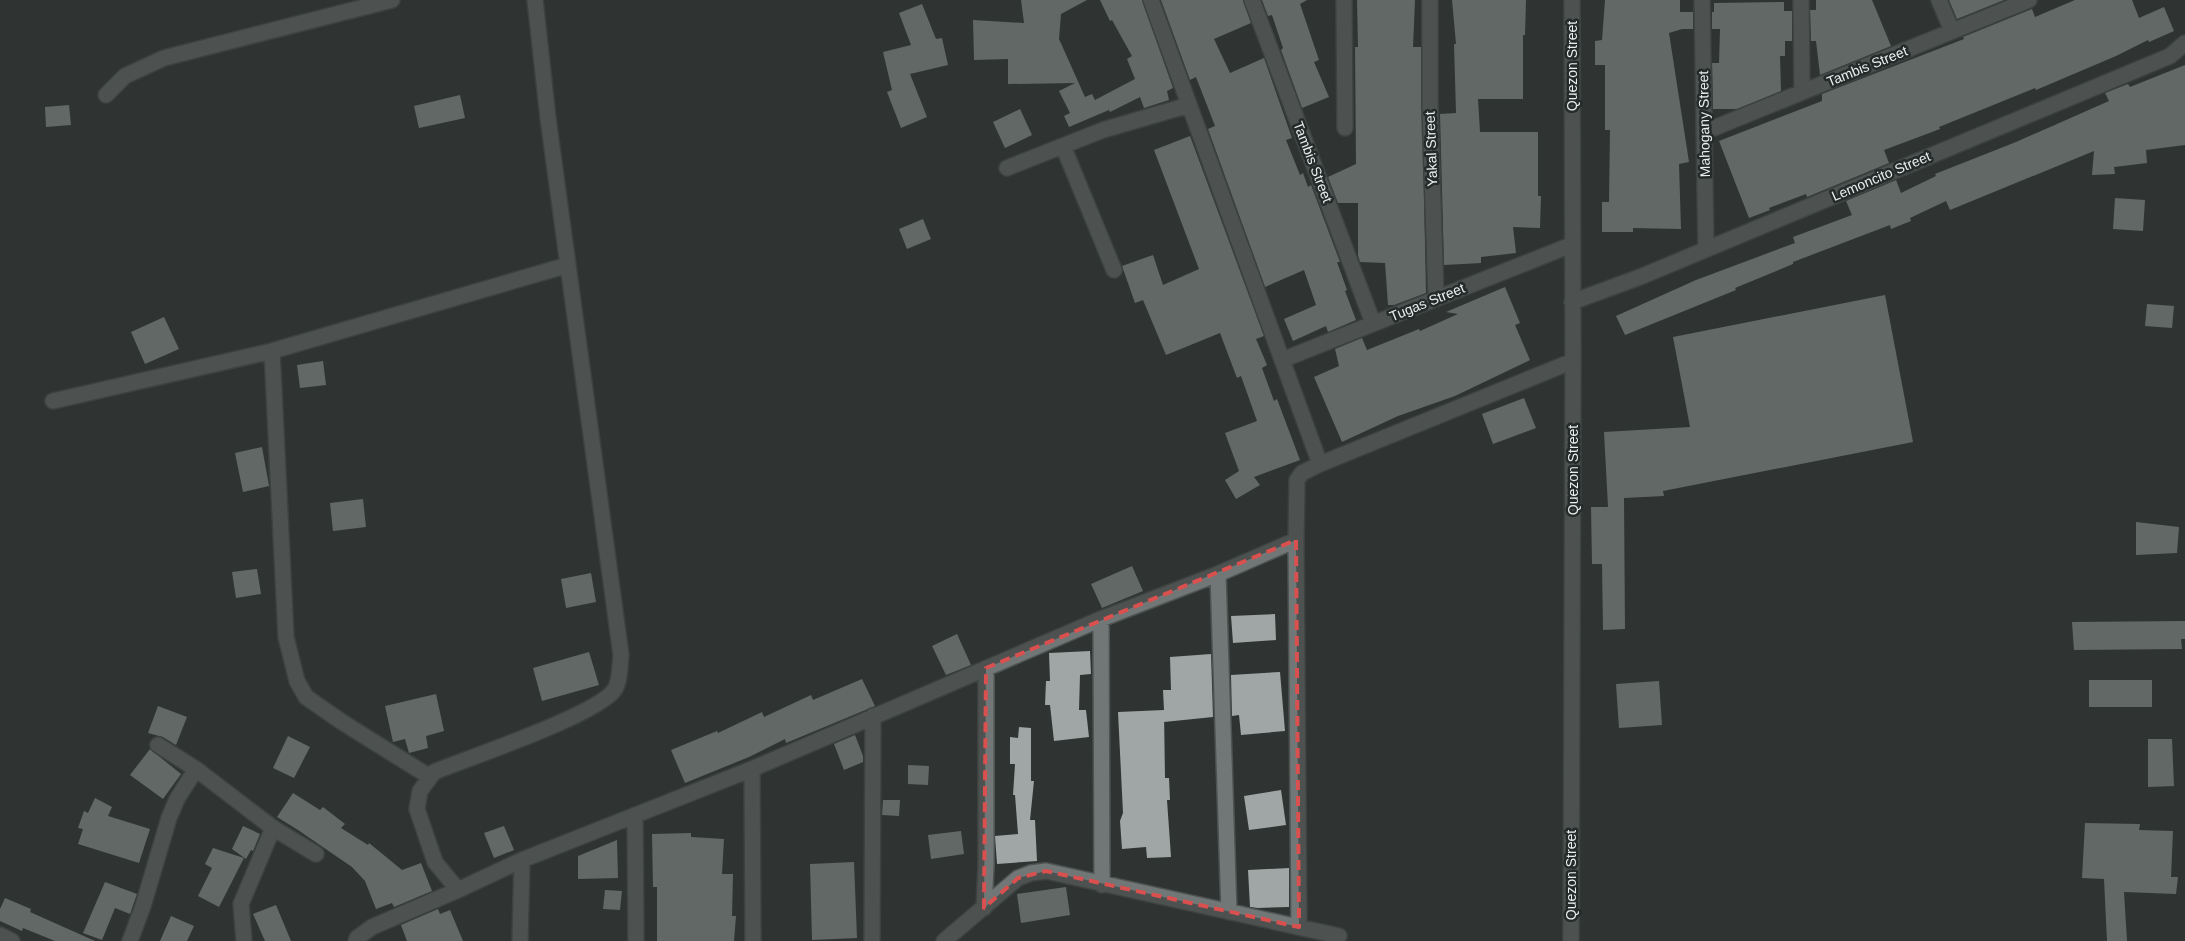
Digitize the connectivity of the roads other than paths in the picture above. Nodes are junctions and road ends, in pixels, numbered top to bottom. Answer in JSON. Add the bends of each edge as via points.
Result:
{"nodes":[{"id":1,"x":392,"y":0,"type":"edge"},
{"id":2,"x":535,"y":0,"type":"edge"},
{"id":3,"x":1151,"y":0,"type":"edge"},
{"id":4,"x":1252,"y":0,"type":"edge"},
{"id":5,"x":1344,"y":0,"type":"edge"},
{"id":6,"x":1430,"y":0,"type":"edge"},
{"id":7,"x":1572,"y":0,"type":"edge"},
{"id":8,"x":1702,"y":0,"type":"edge"},
{"id":9,"x":1801,"y":0,"type":"edge"},
{"id":10,"x":1939,"y":0,"type":"edge"},
{"id":11,"x":2026,"y":1,"type":"edge"},
{"id":12,"x":1952,"y":31,"type":"junction"},
{"id":13,"x":2185,"y":43,"type":"edge"},
{"id":14,"x":1802,"y":92,"type":"junction"},
{"id":15,"x":106,"y":95,"type":"dead end"},
{"id":16,"x":1189,"y":104,"type":"junction"},
{"id":17,"x":1345,"y":128,"type":"dead end"},
{"id":18,"x":1704,"y":132,"type":"junction"},
{"id":19,"x":1063,"y":146,"type":"junction"},
{"id":20,"x":1007,"y":168,"type":"dead end"},
{"id":21,"x":1571,"y":245,"type":"junction"},
{"id":22,"x":1706,"y":249,"type":"junction"},
{"id":23,"x":568,"y":264,"type":"junction"},
{"id":24,"x":1114,"y":270,"type":"dead end"},
{"id":25,"x":1436,"y":298,"type":"junction"},
{"id":26,"x":1572,"y":302,"type":"junction"},
{"id":27,"x":1374,"y":323,"type":"junction"},
{"id":28,"x":272,"y":351,"type":"junction"},
{"id":29,"x":1282,"y":360,"type":"junction"},
{"id":30,"x":1573,"y":361,"type":"junction"},
{"id":31,"x":53,"y":402,"type":"dead end"},
{"id":32,"x":1320,"y":464,"type":"junction"},
{"id":33,"x":1296,"y":540,"type":"junction"},
{"id":34,"x":1218,"y":574,"type":"junction"},
{"id":35,"x":1101,"y":619,"type":"junction"},
{"id":36,"x":986,"y":668,"type":"junction"},
{"id":37,"x":873,"y":716,"type":"junction"},
{"id":38,"x":158,"y":745,"type":"dead end"},
{"id":39,"x":196,"y":769,"type":"junction"},
{"id":40,"x":752,"y":769,"type":"junction"},
{"id":41,"x":430,"y":777,"type":"junction"},
{"id":42,"x":635,"y":815,"type":"junction"},
{"id":43,"x":273,"y":828,"type":"junction"},
{"id":44,"x":316,"y":854,"type":"dead end"},
{"id":45,"x":522,"y":860,"type":"junction"},
{"id":46,"x":1102,"y":885,"type":"junction"},
{"id":47,"x":458,"y":890,"type":"junction"},
{"id":48,"x":984,"y":908,"type":"junction"},
{"id":49,"x":1229,"y":912,"type":"junction"},
{"id":50,"x":1300,"y":927,"type":"junction"},
{"id":51,"x":0,"y":935,"type":"edge"},
{"id":52,"x":1339,"y":936,"type":"dead end"},
{"id":53,"x":12,"y":941,"type":"edge"},
{"id":54,"x":130,"y":941,"type":"edge"},
{"id":55,"x":244,"y":941,"type":"edge"},
{"id":56,"x":356,"y":941,"type":"edge"},
{"id":57,"x":520,"y":941,"type":"edge"},
{"id":58,"x":636,"y":941,"type":"edge"},
{"id":59,"x":753,"y":941,"type":"edge"},
{"id":60,"x":872,"y":941,"type":"edge"},
{"id":61,"x":944,"y":941,"type":"edge"},
{"id":62,"x":1571,"y":941,"type":"edge"}],
"edges":[{"from":1,"to":15,"type":"street","via":[[164,58],[125,76]]},
{"from":2,"to":23,"type":"street"},
{"from":3,"to":16,"type":"street"},
{"from":4,"to":27,"type":"street","name":"Tambis Street"},
{"from":5,"to":17,"type":"street"},
{"from":6,"to":25,"type":"street","name":"Yakal Street"},
{"from":7,"to":21,"type":"street","name":"Quezon Street"},
{"from":8,"to":18,"type":"street","name":"Mahogany Street"},
{"from":9,"to":14,"type":"street"},
{"from":10,"to":12,"type":"street"},
{"from":11,"to":12,"type":"street","name":"Tambis Street"},
{"from":12,"to":14,"type":"street","name":"Tambis Street"},
{"from":13,"to":22,"type":"street","name":"Lemoncito Street","via":[[2170,56]]},
{"from":14,"to":18,"type":"street","name":"Tambis Street"},
{"from":16,"to":19,"type":"street","via":[[1103,130]]},
{"from":16,"to":29,"type":"street"},
{"from":18,"to":22,"type":"street","name":"Mahogany Street"},
{"from":19,"to":20,"type":"street"},
{"from":19,"to":24,"type":"street"},
{"from":21,"to":25,"type":"street","name":"Tugas Street"},
{"from":21,"to":26,"type":"street","name":"Quezon Street"},
{"from":22,"to":26,"type":"street","name":"Lemoncito Street"},
{"from":23,"to":28,"type":"street"},
{"from":23,"to":41,"type":"street","via":[[621,655],[616,688],[604,701],[577,716],[434,772]]},
{"from":25,"to":27,"type":"street","name":"Tugas Street"},
{"from":26,"to":30,"type":"street","name":"Quezon Street"},
{"from":27,"to":29,"type":"street","name":"Tugas Street"},
{"from":28,"to":31,"type":"street"},
{"from":28,"to":41,"type":"street","via":[[286,637],[296,681],[306,697]]},
{"from":29,"to":32,"type":"street"},
{"from":30,"to":32,"type":"street"},
{"from":30,"to":62,"type":"street","name":"Quezon Street"},
{"from":32,"to":33,"type":"street","via":[[1302,473],[1297,480]]},
{"from":33,"to":34,"type":"street"},
{"from":33,"to":50,"type":"street"},
{"from":34,"to":35,"type":"street"},
{"from":34,"to":49,"type":"street"},
{"from":35,"to":36,"type":"street"},
{"from":35,"to":46,"type":"street"},
{"from":36,"to":37,"type":"street"},
{"from":36,"to":48,"type":"street"},
{"from":37,"to":40,"type":"street"},
{"from":37,"to":60,"type":"street"},
{"from":38,"to":39,"type":"street"},
{"from":39,"to":43,"type":"street"},
{"from":39,"to":54,"type":"street","via":[[169,818]]},
{"from":40,"to":42,"type":"street"},
{"from":40,"to":59,"type":"street"},
{"from":41,"to":47,"type":"street","via":[[420,790],[417,809],[435,862]]},
{"from":42,"to":45,"type":"street"},
{"from":42,"to":58,"type":"street"},
{"from":43,"to":44,"type":"street"},
{"from":43,"to":55,"type":"street","via":[[241,904]]},
{"from":45,"to":47,"type":"street"},
{"from":45,"to":57,"type":"street"},
{"from":46,"to":48,"type":"street","via":[[1046,871],[1031,873],[1013,882]]},
{"from":46,"to":49,"type":"street"},
{"from":47,"to":56,"type":"street","via":[[372,927]]},
{"from":48,"to":61,"type":"street"},
{"from":49,"to":50,"type":"street"},
{"from":50,"to":52,"type":"street"},
{"from":51,"to":53,"type":"street"}]}
